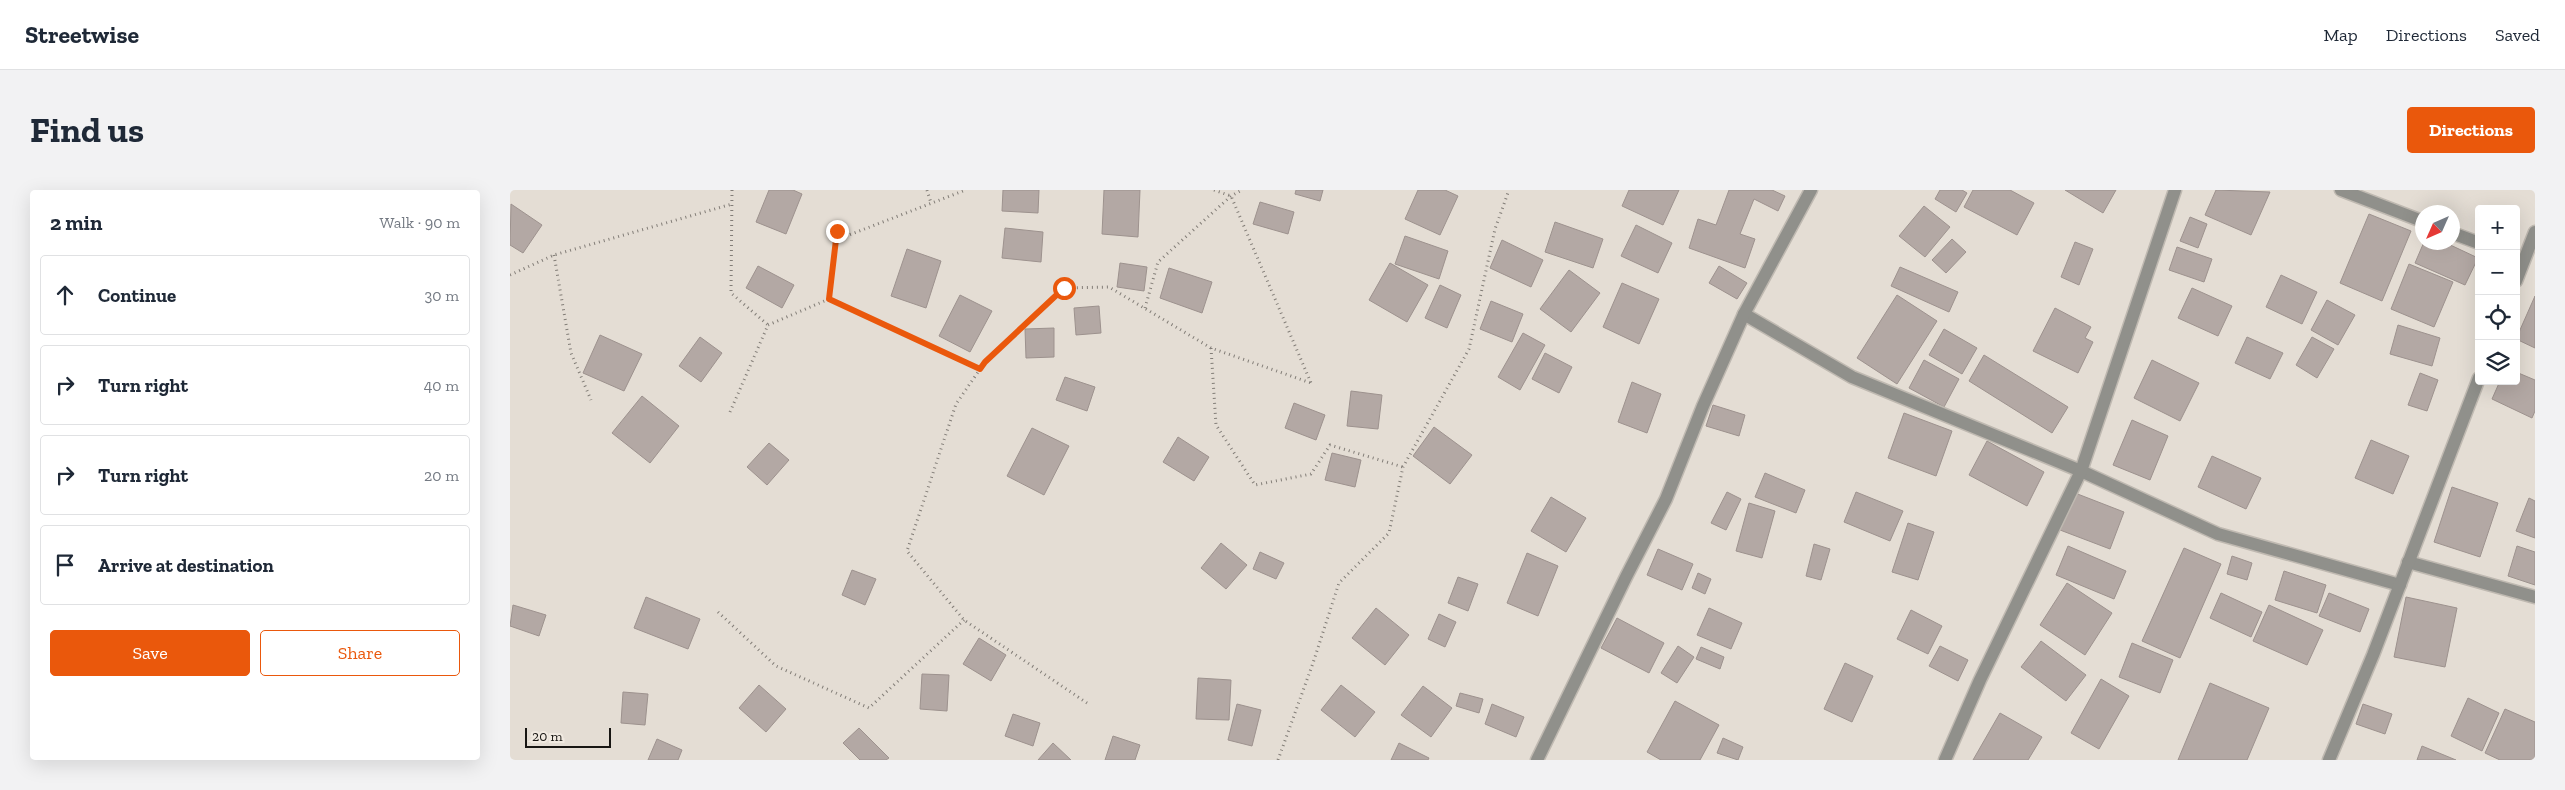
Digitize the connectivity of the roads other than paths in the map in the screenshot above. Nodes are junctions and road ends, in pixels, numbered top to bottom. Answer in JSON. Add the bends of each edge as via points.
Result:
{"nodes":[{"id":1,"x":1811,"y":190,"type":"edge"},
{"id":2,"x":2175,"y":190,"type":"edge"},
{"id":3,"x":2341,"y":190,"type":"edge"},
{"id":4,"x":2415,"y":219,"type":"edge"},
{"id":5,"x":2535,"y":232,"type":"edge"},
{"id":6,"x":2460,"y":236,"type":"edge"},
{"id":7,"x":2475,"y":242,"type":"edge"},
{"id":8,"x":2525,"y":261,"type":"edge"},
{"id":9,"x":1744,"y":314,"type":"junction"},
{"id":10,"x":2476,"y":385,"type":"edge"},
{"id":11,"x":2081,"y":471,"type":"junction"},
{"id":12,"x":2408,"y":562,"type":"junction"},
{"id":13,"x":2400,"y":585,"type":"junction"},
{"id":14,"x":2535,"y":597,"type":"edge"},
{"id":15,"x":1537,"y":760,"type":"edge"},
{"id":16,"x":1945,"y":760,"type":"edge"},
{"id":17,"x":2329,"y":760,"type":"edge"}],
"edges":[{"from":1,"to":9,"type":"street"},
{"from":2,"to":11,"type":"street"},
{"from":3,"to":4,"type":"street"},
{"from":5,"to":8,"type":"street"},
{"from":6,"to":7,"type":"street"},
{"from":9,"to":11,"type":"street","via":[[1852,377]]},
{"from":9,"to":15,"type":"street","via":[[1666,499]]},
{"from":10,"to":12,"type":"street"},
{"from":11,"to":13,"type":"street","via":[[2218,534]]},
{"from":11,"to":16,"type":"street"},
{"from":12,"to":13,"type":"street"},
{"from":12,"to":14,"type":"street"},
{"from":13,"to":17,"type":"street"}]}
